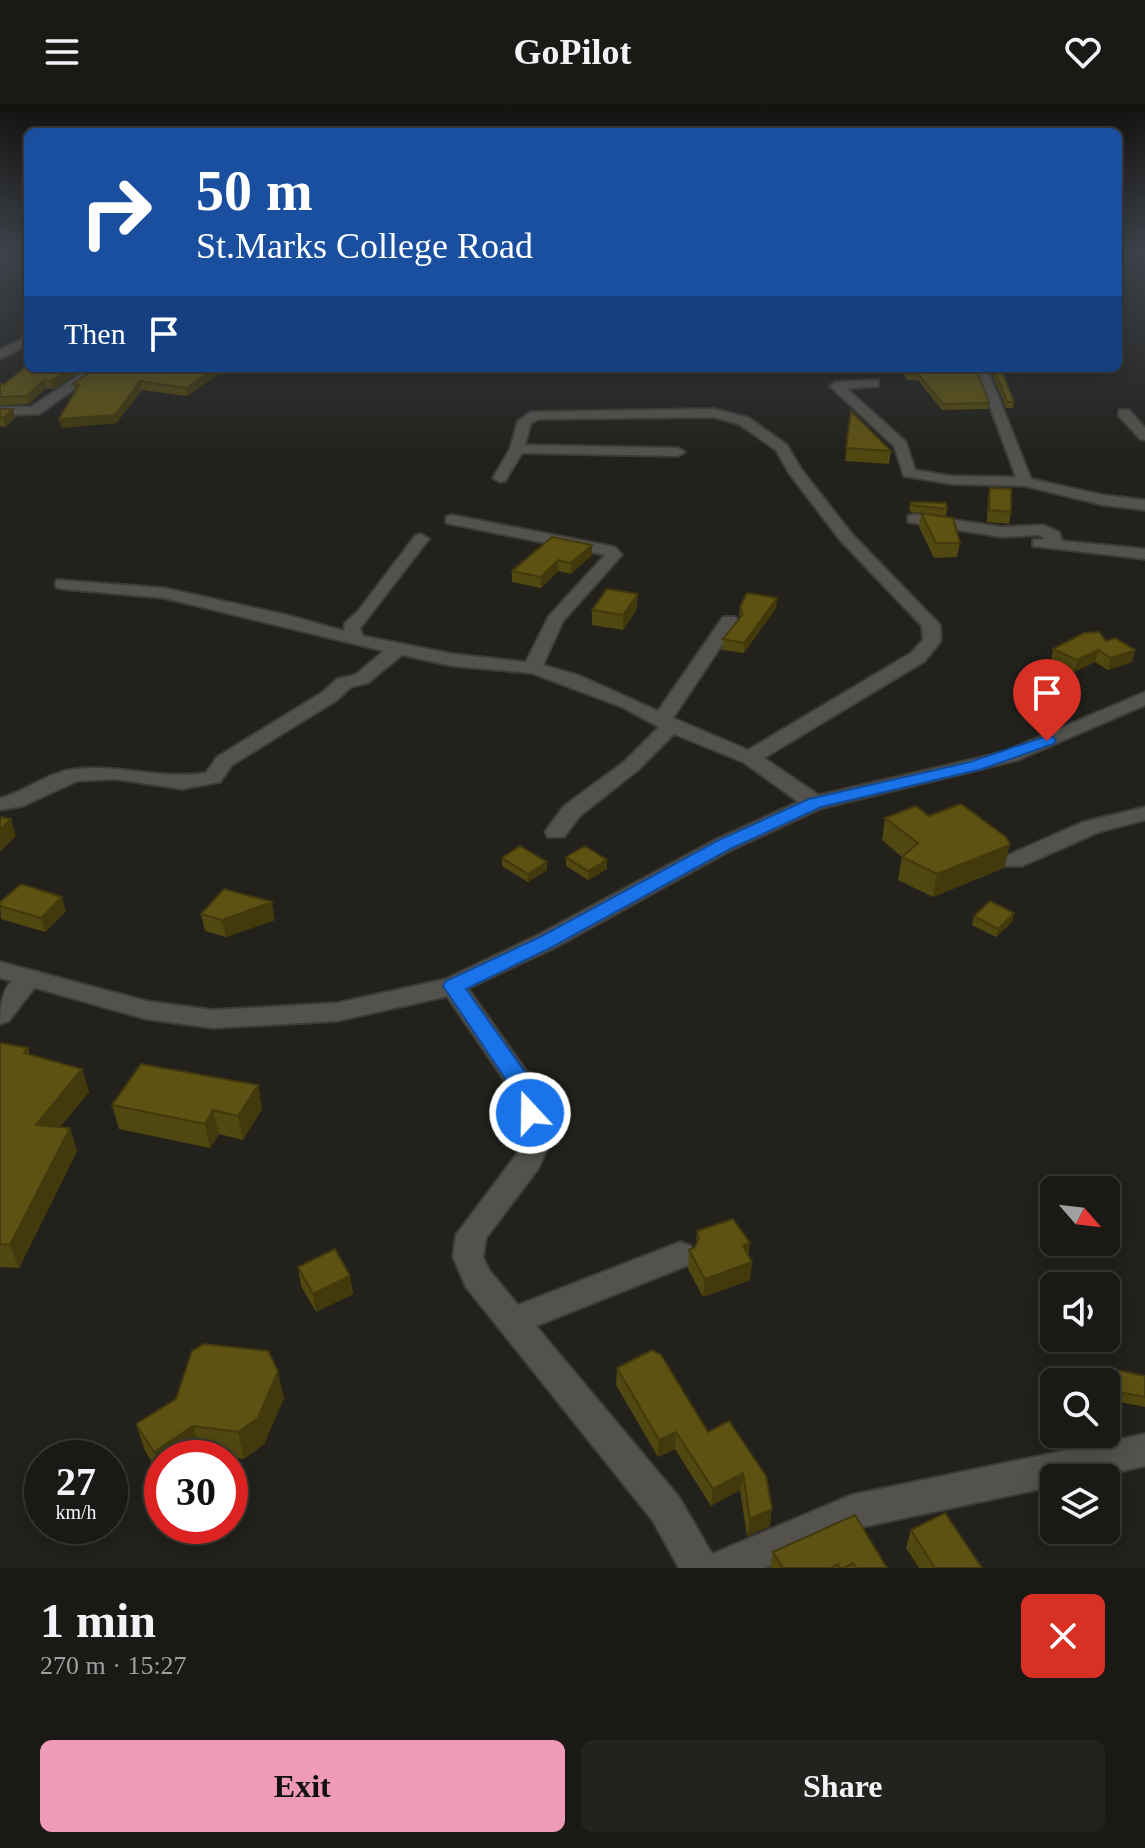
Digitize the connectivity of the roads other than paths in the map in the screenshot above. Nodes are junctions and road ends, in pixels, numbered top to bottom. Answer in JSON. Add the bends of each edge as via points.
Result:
{"nodes":[{"id":1,"x":24,"y":342,"type":"edge"},
{"id":2,"x":0,"y":355,"type":"edge"},
{"id":3,"x":92,"y":372,"type":"edge"},
{"id":4,"x":983,"y":372,"type":"edge"},
{"id":5,"x":873,"y":383,"type":"dead end"},
{"id":6,"x":0,"y":411,"type":"edge"},
{"id":7,"x":1124,"y":413,"type":"dead end"},
{"id":8,"x":1145,"y":436,"type":"edge"},
{"id":9,"x":517,"y":449,"type":"junction"},
{"id":10,"x":678,"y":452,"type":"dead end"},
{"id":11,"x":500,"y":478,"type":"dead end"},
{"id":12,"x":1025,"y":482,"type":"junction"},
{"id":13,"x":1145,"y":505,"type":"edge"},
{"id":14,"x":914,"y":519,"type":"dead end"},
{"id":15,"x":452,"y":520,"type":"dead end"},
{"id":16,"x":421,"y":539,"type":"dead end"},
{"id":17,"x":1015,"y":542,"type":"dead end"},
{"id":18,"x":1054,"y":544,"type":"junction"},
{"id":19,"x":1145,"y":554,"type":"edge"},
{"id":20,"x":63,"y":584,"type":"dead end"},
{"id":21,"x":729,"y":621,"type":"dead end"},
{"id":22,"x":356,"y":640,"type":"junction"},
{"id":23,"x":399,"y":648,"type":"junction"},
{"id":24,"x":533,"y":668,"type":"junction"},
{"id":25,"x":1145,"y":698,"type":"edge"},
{"id":26,"x":666,"y":724,"type":"junction"},
{"id":27,"x":750,"y":758,"type":"junction"},
{"id":28,"x":815,"y":803,"type":"junction"},
{"id":29,"x":0,"y":804,"type":"edge"},
{"id":30,"x":1145,"y":813,"type":"edge"},
{"id":31,"x":556,"y":832,"type":"dead end"},
{"id":32,"x":1014,"y":861,"type":"dead end"},
{"id":33,"x":0,"y":970,"type":"edge"},
{"id":34,"x":30,"y":978,"type":"junction"},
{"id":35,"x":453,"y":986,"type":"junction"},
{"id":36,"x":0,"y":1015,"type":"edge"},
{"id":37,"x":680,"y":1255,"type":"dead end"},
{"id":38,"x":512,"y":1321,"type":"junction"},
{"id":39,"x":1145,"y":1450,"type":"edge"},
{"id":40,"x":699,"y":1568,"type":"edge"},
{"id":41,"x":723,"y":1568,"type":"edge"}],
"edges":[{"from":1,"to":2,"type":"street"},
{"from":3,"to":6,"type":"street","via":[[34,411]]},
{"from":4,"to":12,"type":"street"},
{"from":5,"to":12,"type":"street","via":[[836,386],[901,445],[909,473]]},
{"from":7,"to":8,"type":"street"},
{"from":9,"to":10,"type":"street"},
{"from":9,"to":11,"type":"street"},
{"from":9,"to":27,"type":"street","via":[[525,421],[536,415],[714,413],[744,421],[782,448],[846,537],[931,625],[932,641],[918,657]]},
{"from":12,"to":13,"type":"street"},
{"from":14,"to":18,"type":"street","via":[[1002,532],[1043,530],[1053,535]]},
{"from":15,"to":24,"type":"street","via":[[596,546],[614,555],[549,625]]},
{"from":16,"to":22,"type":"street","via":[[351,627]]},
{"from":17,"to":18,"type":"street"},
{"from":18,"to":19,"type":"street"},
{"from":20,"to":22,"type":"street","via":[[164,593]]},
{"from":21,"to":26,"type":"street"},
{"from":22,"to":23,"type":"street"},
{"from":23,"to":24,"type":"street"},
{"from":23,"to":29,"type":"street","via":[[361,679],[344,683],[224,761],[213,778],[182,783],[115,773],[73,775]]},
{"from":24,"to":26,"type":"street","via":[[615,697]]},
{"from":25,"to":28,"type":"street","via":[[1011,756]]},
{"from":26,"to":27,"type":"street"},
{"from":26,"to":31,"type":"street","via":[[631,766],[572,811]]},
{"from":27,"to":28,"type":"street"},
{"from":28,"to":35,"type":"street","via":[[723,845]]},
{"from":30,"to":32,"type":"street","via":[[1091,827]]},
{"from":33,"to":34,"type":"street"},
{"from":34,"to":35,"type":"street","via":[[146,1010],[213,1019],[337,1012]]},
{"from":34,"to":36,"type":"street"},
{"from":35,"to":38,"type":"street","via":[[522,1085],[537,1140],[528,1161],[471,1235],[468,1257],[477,1278]]},
{"from":37,"to":38,"type":"street"},
{"from":38,"to":40,"type":"street","via":[[666,1509]]},
{"from":39,"to":41,"type":"street","via":[[851,1512]]}]}
